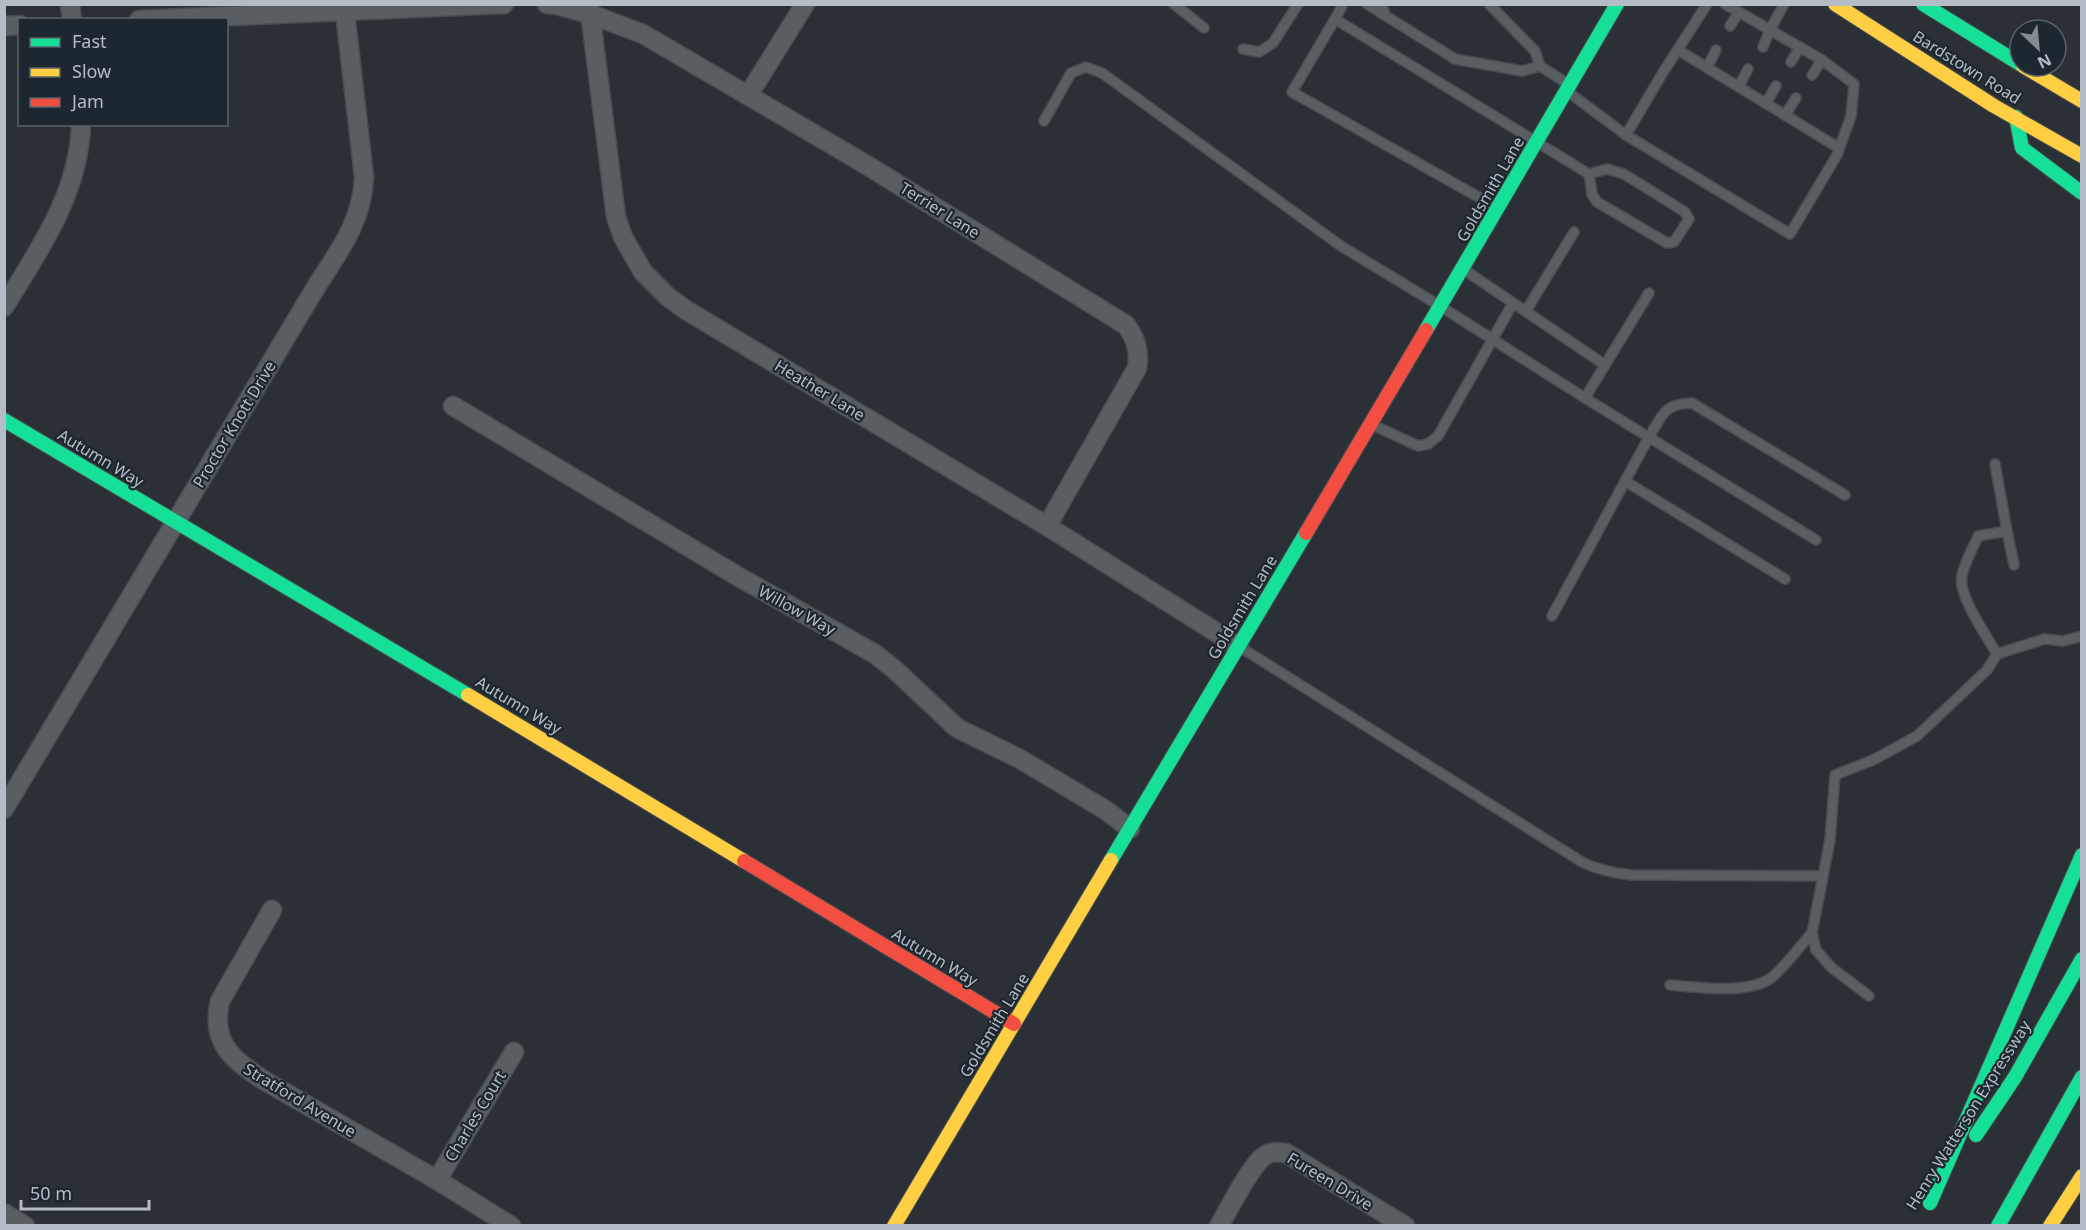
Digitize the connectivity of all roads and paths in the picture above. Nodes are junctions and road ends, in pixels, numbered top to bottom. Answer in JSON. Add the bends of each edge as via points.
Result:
{"nodes":[{"id":1,"x":504,"y":4,"type":"edge"},
{"id":2,"x":547,"y":4,"type":"edge"},
{"id":3,"x":805,"y":4,"type":"edge"},
{"id":4,"x":1174,"y":4,"type":"edge"},
{"id":5,"x":1298,"y":4,"type":"edge"},
{"id":6,"x":1343,"y":4,"type":"edge"},
{"id":7,"x":1367,"y":4,"type":"edge"},
{"id":8,"x":1381,"y":4,"type":"edge"},
{"id":9,"x":1489,"y":4,"type":"edge"},
{"id":10,"x":1707,"y":4,"type":"edge"},
{"id":11,"x":1725,"y":4,"type":"edge"},
{"id":12,"x":1784,"y":4,"type":"edge"},
{"id":13,"x":1835,"y":4,"type":"edge"},
{"id":14,"x":1923,"y":4,"type":"edge"},
{"id":15,"x":1616,"y":5,"type":"edge"},
{"id":16,"x":344,"y":8,"type":"edge"},
{"id":17,"x":590,"y":9,"type":"edge"},
{"id":18,"x":1739,"y":12,"type":"junction"},
{"id":19,"x":1386,"y":16,"type":"junction"},
{"id":20,"x":173,"y":18,"type":"edge"},
{"id":21,"x":1335,"y":19,"type":"junction"},
{"id":22,"x":1730,"y":26,"type":"dead end"},
{"id":23,"x":1204,"y":28,"type":"dead end"},
{"id":24,"x":1770,"y":30,"type":"junction"},
{"id":25,"x":1762,"y":47,"type":"dead end"},
{"id":26,"x":1800,"y":47,"type":"junction"},
{"id":27,"x":1243,"y":49,"type":"dead end"},
{"id":28,"x":1678,"y":50,"type":"junction"},
{"id":29,"x":1716,"y":50,"type":"dead end"},
{"id":30,"x":2008,"y":56,"type":"edge"},
{"id":31,"x":1822,"y":60,"type":"junction"},
{"id":32,"x":1791,"y":62,"type":"dead end"},
{"id":33,"x":1540,"y":66,"type":"junction"},
{"id":34,"x":1707,"y":68,"type":"junction"},
{"id":35,"x":1748,"y":69,"type":"dead end"},
{"id":36,"x":1812,"y":75,"type":"dead end"},
{"id":37,"x":2044,"y":78,"type":"edge"},
{"id":38,"x":1739,"y":86,"type":"junction"},
{"id":39,"x":1776,"y":86,"type":"dead end"},
{"id":40,"x":1568,"y":88,"type":"junction"},
{"id":41,"x":749,"y":94,"type":"junction"},
{"id":42,"x":1796,"y":98,"type":"dead end"},
{"id":43,"x":2082,"y":101,"type":"edge"},
{"id":44,"x":1766,"y":103,"type":"junction"},
{"id":45,"x":1785,"y":115,"type":"junction"},
{"id":46,"x":2016,"y":117,"type":"junction"},
{"id":47,"x":1044,"y":122,"type":"dead end"},
{"id":48,"x":81,"y":126,"type":"edge"},
{"id":49,"x":1626,"y":135,"type":"junction"},
{"id":50,"x":1537,"y":142,"type":"junction"},
{"id":51,"x":1839,"y":148,"type":"junction"},
{"id":52,"x":2082,"y":156,"type":"edge"},
{"id":53,"x":1588,"y":174,"type":"junction"},
{"id":54,"x":2082,"y":193,"type":"edge"},
{"id":55,"x":1498,"y":208,"type":"junction"},
{"id":56,"x":1574,"y":232,"type":"dead end"},
{"id":57,"x":1463,"y":268,"type":"junction"},
{"id":58,"x":1649,"y":293,"type":"dead end"},
{"id":59,"x":1513,"y":303,"type":"junction"},
{"id":60,"x":1440,"y":306,"type":"junction"},
{"id":61,"x":4,"y":307,"type":"edge"},
{"id":62,"x":1526,"y":311,"type":"junction"},
{"id":63,"x":1492,"y":338,"type":"junction"},
{"id":64,"x":1605,"y":365,"type":"junction"},
{"id":65,"x":1585,"y":398,"type":"junction"},
{"id":66,"x":453,"y":406,"type":"dead end"},
{"id":67,"x":4,"y":420,"type":"edge"},
{"id":68,"x":1370,"y":424,"type":"junction"},
{"id":69,"x":1649,"y":437,"type":"junction"},
{"id":70,"x":1995,"y":465,"type":"dead end"},
{"id":71,"x":1625,"y":482,"type":"junction"},
{"id":72,"x":1845,"y":495,"type":"dead end"},
{"id":73,"x":176,"y":522,"type":"junction"},
{"id":74,"x":1047,"y":526,"type":"junction"},
{"id":75,"x":2007,"y":531,"type":"junction"},
{"id":76,"x":1816,"y":540,"type":"dead end"},
{"id":77,"x":2014,"y":565,"type":"dead end"},
{"id":78,"x":1785,"y":579,"type":"dead end"},
{"id":79,"x":1552,"y":616,"type":"dead end"},
{"id":80,"x":2082,"y":636,"type":"edge"},
{"id":81,"x":1238,"y":646,"type":"junction"},
{"id":82,"x":1997,"y":654,"type":"junction"},
{"id":83,"x":4,"y":809,"type":"edge"},
{"id":84,"x":1130,"y":829,"type":"junction"},
{"id":85,"x":2082,"y":855,"type":"edge"},
{"id":86,"x":1822,"y":876,"type":"junction"},
{"id":87,"x":272,"y":910,"type":"dead end"},
{"id":88,"x":1812,"y":933,"type":"junction"},
{"id":89,"x":2082,"y":959,"type":"edge"},
{"id":90,"x":1670,"y":985,"type":"dead end"},
{"id":91,"x":1869,"y":996,"type":"dead end"},
{"id":92,"x":1014,"y":1024,"type":"junction"},
{"id":93,"x":514,"y":1052,"type":"dead end"},
{"id":94,"x":2082,"y":1077,"type":"edge"},
{"id":95,"x":2082,"y":1176,"type":"edge"},
{"id":96,"x":436,"y":1180,"type":"junction"},
{"id":97,"x":1930,"y":1203,"type":"junction"},
{"id":98,"x":4,"y":1213,"type":"edge"},
{"id":99,"x":1922,"y":1218,"type":"dead end"},
{"id":100,"x":25,"y":1226,"type":"edge"},
{"id":101,"x":511,"y":1226,"type":"edge"},
{"id":102,"x":894,"y":1226,"type":"edge"},
{"id":103,"x":1219,"y":1226,"type":"edge"},
{"id":104,"x":1405,"y":1226,"type":"edge"},
{"id":105,"x":1998,"y":1226,"type":"edge"},
{"id":106,"x":2050,"y":1226,"type":"edge"}],
"edges":[{"from":1,"to":16,"type":"street"},
{"from":2,"to":17,"type":"street","name":"Terrier Lane"},
{"from":3,"to":41,"type":"street"},
{"from":4,"to":23,"type":"lane"},
{"from":5,"to":27,"type":"lane","via":[[1273,43],[1259,52]]},
{"from":6,"to":21,"type":"lane"},
{"from":7,"to":19,"type":"lane"},
{"from":8,"to":19,"type":"lane"},
{"from":9,"to":33,"type":"lane","via":[[1535,51]]},
{"from":10,"to":28,"type":"lane"},
{"from":11,"to":18,"type":"lane"},
{"from":12,"to":24,"type":"lane"},
{"from":13,"to":46,"type":"main road","name":"Bardstown Road"},
{"from":14,"to":30,"type":"main road","name":"Bardstown Road"},
{"from":15,"to":40,"type":"main road","name":"Goldsmith Lane"},
{"from":16,"to":20,"type":"street"},
{"from":16,"to":73,"type":"street","name":"Proctor Knott Drive","via":[[364,177],[362,203],[344,244]]},
{"from":17,"to":41,"type":"street","name":"Terrier Lane"},
{"from":17,"to":74,"type":"street","name":"Heather Lane","via":[[616,217],[632,256],[655,285],[686,310]]},
{"from":18,"to":22,"type":"lane"},
{"from":18,"to":24,"type":"lane"},
{"from":19,"to":33,"type":"lane","via":[[1455,59],[1522,71]]},
{"from":21,"to":50,"type":"lane"},
{"from":21,"to":55,"type":"lane","via":[[1292,92]]},
{"from":24,"to":25,"type":"lane"},
{"from":24,"to":26,"type":"lane"},
{"from":26,"to":31,"type":"lane"},
{"from":26,"to":32,"type":"lane"},
{"from":28,"to":34,"type":"lane"},
{"from":28,"to":49,"type":"lane"},
{"from":29,"to":34,"type":"lane"},
{"from":31,"to":36,"type":"lane"},
{"from":31,"to":51,"type":"lane","via":[[1854,84],[1851,116]]},
{"from":33,"to":40,"type":"lane"},
{"from":34,"to":38,"type":"lane"},
{"from":35,"to":38,"type":"lane"},
{"from":37,"to":43,"type":"main road","name":"Bardstown Road"},
{"from":38,"to":44,"type":"lane"},
{"from":39,"to":44,"type":"lane"},
{"from":40,"to":49,"type":"lane"},
{"from":40,"to":50,"type":"main road","name":"Goldsmith Lane"},
{"from":41,"to":74,"type":"street","name":"Terrier Lane","via":[[1108,312],[1132,333],[1137,343],[1137,368]]},
{"from":42,"to":45,"type":"lane"},
{"from":44,"to":45,"type":"lane"},
{"from":45,"to":51,"type":"lane"},
{"from":46,"to":52,"type":"main road","name":"Bardstown Road"},
{"from":46,"to":54,"type":"main road","via":[[2022,148]]},
{"from":47,"to":60,"type":"lane","via":[[1071,73],[1086,67],[1102,73],[1341,246]]},
{"from":48,"to":61,"type":"street","via":[[76,169],[60,213]]},
{"from":49,"to":51,"type":"lane","via":[[1790,234]]},
{"from":50,"to":53,"type":"lane"},
{"from":50,"to":55,"type":"main road","name":"Goldsmith Lane"},
{"from":53,"to":53,"type":"lane","via":[[1597,202],[1667,243],[1674,242],[1689,219],[1685,212],[1624,174],[1607,169]]},
{"from":55,"to":57,"type":"main road","name":"Goldsmith Lane"},
{"from":56,"to":62,"type":"lane"},
{"from":57,"to":59,"type":"lane"},
{"from":57,"to":60,"type":"main road","name":"Goldsmith Lane"},
{"from":58,"to":64,"type":"lane"},
{"from":59,"to":62,"type":"lane"},
{"from":59,"to":63,"type":"lane"},
{"from":60,"to":63,"type":"lane"},
{"from":60,"to":68,"type":"main road","name":"Goldsmith Lane"},
{"from":62,"to":64,"type":"lane"},
{"from":63,"to":65,"type":"lane"},
{"from":63,"to":68,"type":"lane","via":[[1438,436],[1428,444],[1409,443]]},
{"from":64,"to":65,"type":"lane"},
{"from":65,"to":69,"type":"lane"},
{"from":66,"to":84,"type":"street","name":"Willow Way","via":[[875,654],[957,728],[1020,759]]},
{"from":67,"to":73,"type":"main road","name":"Autumn Way"},
{"from":68,"to":81,"type":"main road","name":"Goldsmith Lane"},
{"from":69,"to":71,"type":"lane"},
{"from":69,"to":72,"type":"lane","via":[[1664,412],[1676,403],[1692,403]]},
{"from":69,"to":76,"type":"lane"},
{"from":70,"to":75,"type":"lane"},
{"from":71,"to":78,"type":"lane"},
{"from":71,"to":79,"type":"lane"},
{"from":73,"to":83,"type":"street","name":"Proctor Knott Drive"},
{"from":73,"to":92,"type":"main road","name":"Autumn Way"},
{"from":74,"to":81,"type":"street","name":"Heather Lane"},
{"from":75,"to":77,"type":"lane"},
{"from":75,"to":82,"type":"lane","via":[[1978,536],[1961,576],[1970,608]]},
{"from":80,"to":82,"type":"lane","via":[[2063,641],[2044,639]]},
{"from":81,"to":84,"type":"main road","name":"Goldsmith Lane"},
{"from":81,"to":86,"type":"lane","via":[[1593,867],[1631,875]]},
{"from":82,"to":86,"type":"lane","via":[[1987,670],[1917,736],[1835,775],[1830,840]]},
{"from":84,"to":92,"type":"main road","name":"Goldsmith Lane"},
{"from":85,"to":97,"type":"main road"},
{"from":86,"to":88,"type":"lane"},
{"from":87,"to":96,"type":"street","name":"Stratford Avenue","via":[[220,1001],[217,1022],[223,1044],[239,1064],[256,1075]]},
{"from":88,"to":90,"type":"lane","via":[[1771,978],[1757,984],[1736,988]]},
{"from":88,"to":91,"type":"lane","via":[[1816,951]]},
{"from":89,"to":97,"type":"main road","name":"Henry Watterson Expressway","via":[[2014,1077]]},
{"from":92,"to":102,"type":"main road","name":"Goldsmith Lane"},
{"from":93,"to":96,"type":"street","name":"Charles Court"},
{"from":94,"to":105,"type":"main road"},
{"from":95,"to":106,"type":"main road"},
{"from":96,"to":101,"type":"street","name":"Stratford Avenue"},
{"from":97,"to":99,"type":"main road","name":"Henry Watterson Expressway"},
{"from":98,"to":100,"type":"street"},
{"from":103,"to":104,"type":"street","name":"Fureen Drive","via":[[1257,1162],[1276,1151],[1286,1153]]}]}
